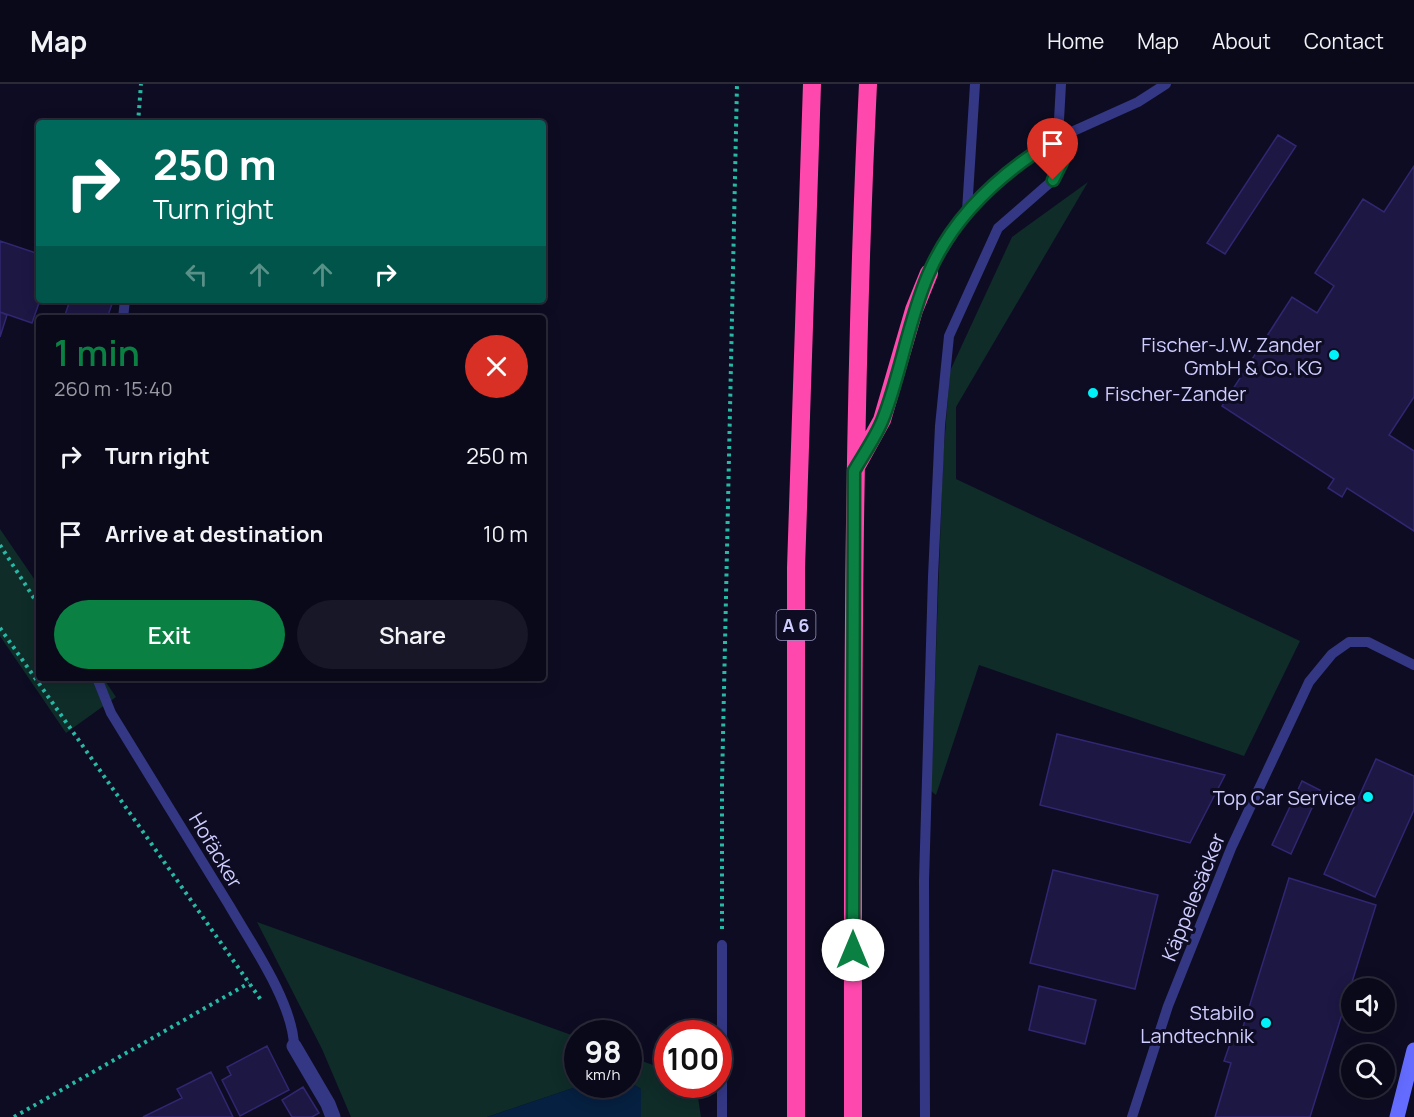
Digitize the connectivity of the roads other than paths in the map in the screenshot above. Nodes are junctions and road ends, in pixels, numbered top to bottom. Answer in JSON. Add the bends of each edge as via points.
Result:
{"nodes":[{"id":1,"x":812,"y":84,"type":"edge"},
{"id":2,"x":868,"y":84,"type":"edge"},
{"id":3,"x":975,"y":84,"type":"edge"},
{"id":4,"x":1061,"y":84,"type":"edge"},
{"id":5,"x":1166,"y":84,"type":"edge"},
{"id":6,"x":1058,"y":138,"type":"junction"},
{"id":7,"x":967,"y":211,"type":"junction"},
{"id":8,"x":929,"y":273,"type":"joint"},
{"id":9,"x":854,"y":471,"type":"junction"},
{"id":10,"x":1414,"y":665,"type":"edge"},
{"id":11,"x":98,"y":681,"type":"edge"},
{"id":12,"x":722,"y":945,"type":"road end"},
{"id":13,"x":294,"y":1046,"type":"joint"},
{"id":14,"x":1414,"y":1050,"type":"edge"},
{"id":15,"x":333,"y":1117,"type":"edge"},
{"id":16,"x":722,"y":1117,"type":"edge"},
{"id":17,"x":796,"y":1117,"type":"edge"},
{"id":18,"x":853,"y":1117,"type":"edge"},
{"id":19,"x":925,"y":1117,"type":"edge"},
{"id":20,"x":1132,"y":1117,"type":"edge"},
{"id":21,"x":1397,"y":1117,"type":"edge"}],
"edges":[{"from":1,"to":17,"type":"highway","number":"A 6","via":[[796,568]]},
{"from":2,"to":9,"type":"highway"},
{"from":3,"to":7,"type":"lane"},
{"from":4,"to":6,"type":"lane"},
{"from":5,"to":6,"type":"lane","via":[[1138,102]]},
{"from":6,"to":7,"type":"lane","via":[[1028,156]]},
{"from":6,"to":19,"type":"lane","via":[[1062,162],[1053,180],[998,228],[949,336],[940,426],[924,881]]},
{"from":7,"to":8,"type":"lane"},
{"from":8,"to":9,"type":"highway","via":[[914,310],[882,420]]},
{"from":9,"to":18,"type":"highway"},
{"from":10,"to":20,"type":"lane","name":"Käppelesäcker","via":[[1368,642],[1349,642],[1332,654],[1309,682],[1232,846],[1168,1006]]},
{"from":11,"to":13,"type":"lane","name":"Hofäcker","via":[[111,713],[283,1002],[294,1030]]},
{"from":12,"to":16,"type":"lane"},
{"from":13,"to":15,"type":"street"},
{"from":14,"to":21,"type":"main road"}]}
